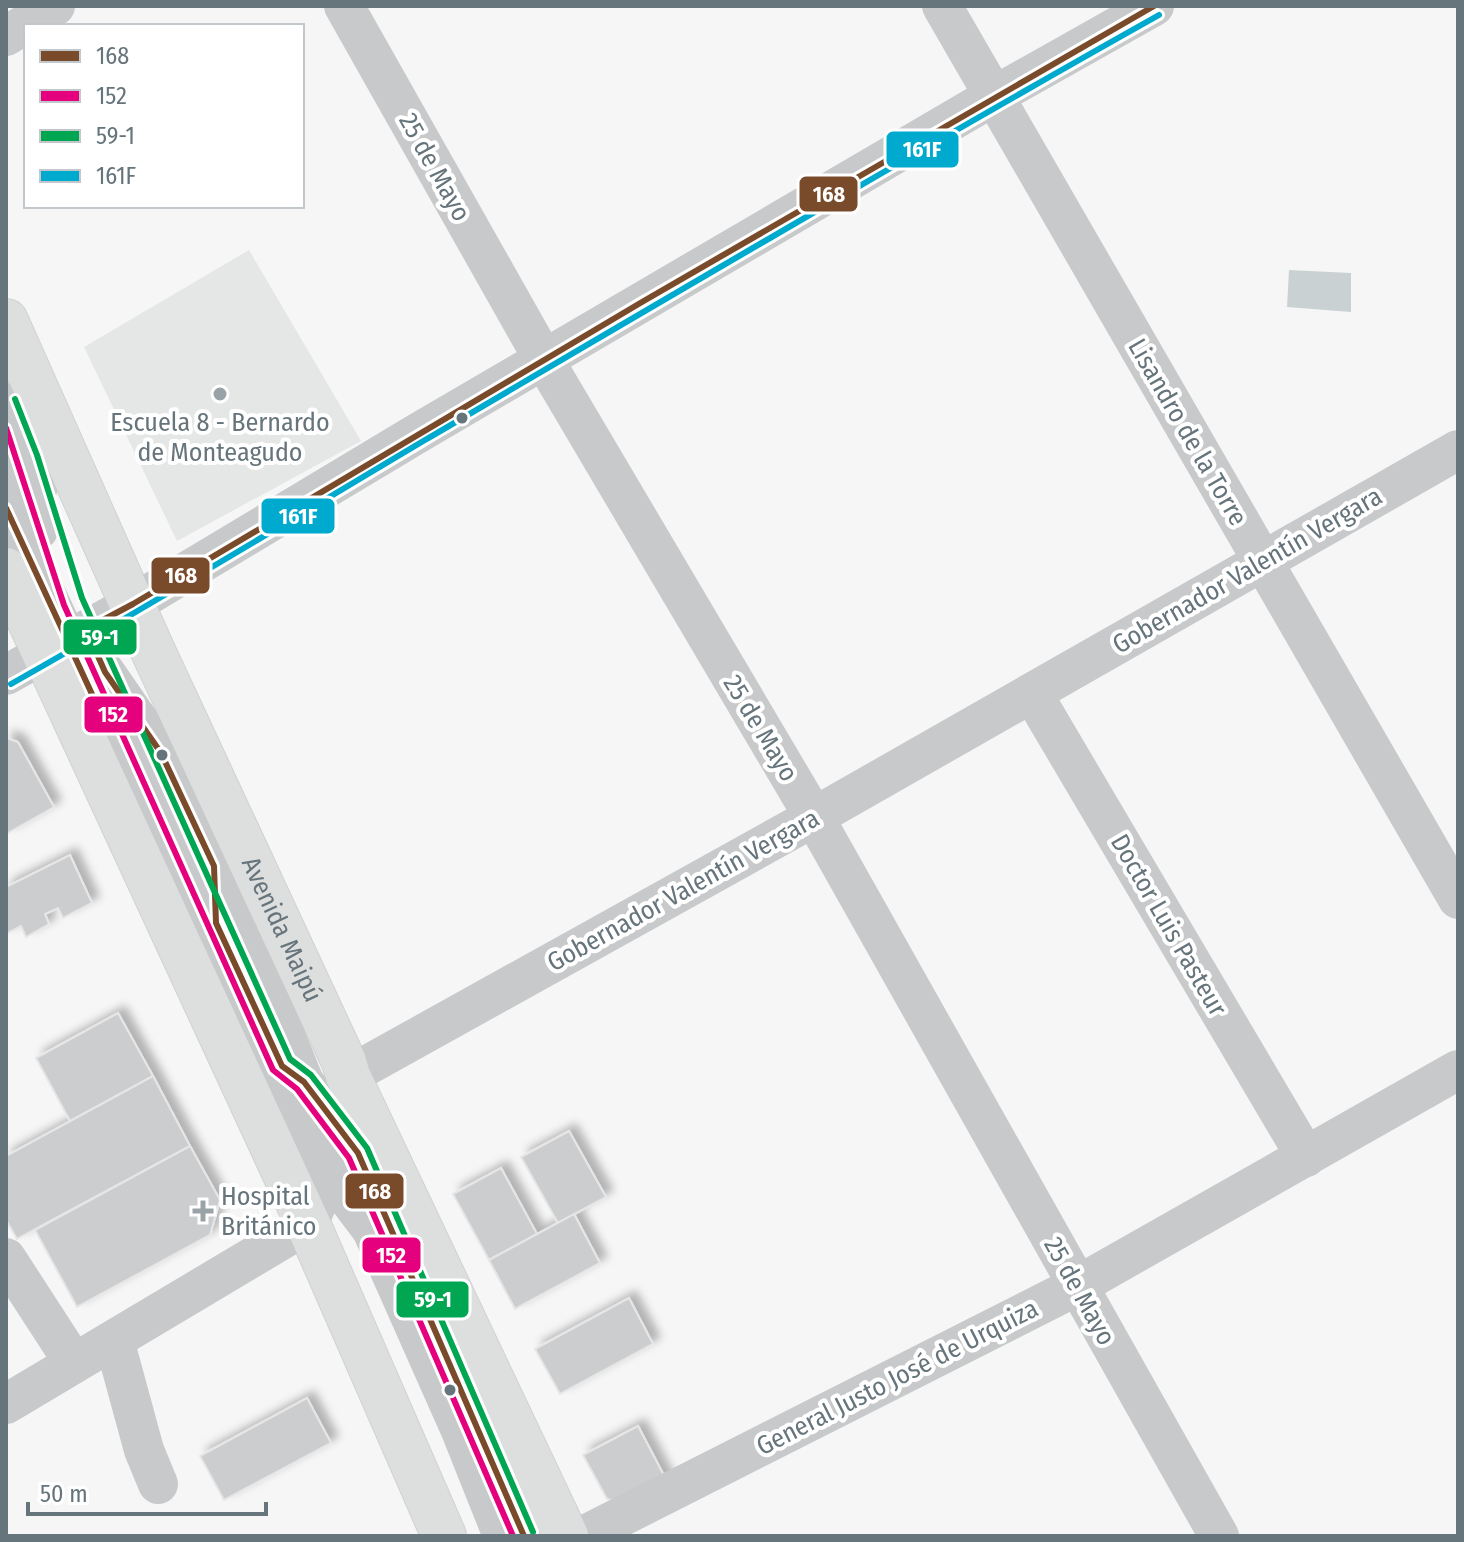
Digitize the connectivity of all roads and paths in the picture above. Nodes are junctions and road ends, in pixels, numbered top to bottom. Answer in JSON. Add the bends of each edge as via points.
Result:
{"nodes":[{"id":1,"x":55,"y":6,"type":"edge"},
{"id":2,"x":344,"y":6,"type":"edge"},
{"id":3,"x":942,"y":6,"type":"edge"},
{"id":4,"x":1154,"y":6,"type":"edge"},
{"id":5,"x":26,"y":24,"type":"edge"},
{"id":6,"x":24,"y":25,"type":"edge"},
{"id":7,"x":6,"y":36,"type":"edge"},
{"id":8,"x":994,"y":96,"type":"junction"},
{"id":9,"x":6,"y":321,"type":"edge"},
{"id":10,"x":544,"y":360,"type":"junction"},
{"id":11,"x":6,"y":403,"type":"edge"},
{"id":12,"x":1458,"y":450,"type":"edge"},
{"id":13,"x":6,"y":460,"type":"edge"},
{"id":14,"x":6,"y":508,"type":"edge"},
{"id":15,"x":1263,"y":562,"type":"junction"},
{"id":16,"x":6,"y":570,"type":"edge"},
{"id":17,"x":133,"y":604,"type":"junction"},
{"id":18,"x":67,"y":629,"type":"junction"},
{"id":19,"x":6,"y":675,"type":"edge"},
{"id":20,"x":1032,"y":693,"type":"junction"},
{"id":21,"x":814,"y":817,"type":"junction"},
{"id":22,"x":1458,"y":899,"type":"edge"},
{"id":23,"x":1458,"y":1070,"type":"edge"},
{"id":24,"x":348,"y":1076,"type":"junction"},
{"id":25,"x":337,"y":1155,"type":"junction"},
{"id":26,"x":1306,"y":1157,"type":"junction"},
{"id":27,"x":308,"y":1224,"type":"junction"},
{"id":28,"x":6,"y":1258,"type":"edge"},
{"id":29,"x":1077,"y":1286,"type":"junction"},
{"id":30,"x":114,"y":1340,"type":"junction"},
{"id":31,"x":74,"y":1363,"type":"junction"},
{"id":32,"x":6,"y":1404,"type":"edge"},
{"id":33,"x":448,"y":1418,"type":"junction"},
{"id":34,"x":158,"y":1484,"type":"dead end"},
{"id":35,"x":444,"y":1536,"type":"edge"},
{"id":36,"x":491,"y":1536,"type":"edge"},
{"id":37,"x":503,"y":1536,"type":"edge"},
{"id":38,"x":524,"y":1536,"type":"edge"},
{"id":39,"x":566,"y":1536,"type":"edge"},
{"id":40,"x":583,"y":1536,"type":"edge"},
{"id":41,"x":1219,"y":1536,"type":"edge"}],
"edges":[{"from":1,"to":5,"type":"street"},
{"from":2,"to":10,"type":"street","name":"25 de Mayo"},
{"from":3,"to":8,"type":"street","name":"Lisandro de la Torre"},
{"from":4,"to":8,"type":"street"},
{"from":6,"to":7,"type":"street"},
{"from":8,"to":10,"type":"street"},
{"from":8,"to":15,"type":"street","name":"Lisandro de la Torre"},
{"from":9,"to":17,"type":"main road","name":"Avenida Maipú"},
{"from":10,"to":17,"type":"street"},
{"from":10,"to":21,"type":"street","name":"25 de Mayo"},
{"from":11,"to":18,"type":"street","via":[[19,430]]},
{"from":12,"to":15,"type":"street","name":"Gobernador Valentín Vergara"},
{"from":13,"to":18,"type":"street"},
{"from":14,"to":18,"type":"street"},
{"from":15,"to":20,"type":"street","name":"Gobernador Valentín Vergara"},
{"from":15,"to":22,"type":"street","name":"Lisandro de la Torre"},
{"from":16,"to":18,"type":"main road"},
{"from":17,"to":18,"type":"street"},
{"from":17,"to":24,"type":"main road","name":"Avenida Maipú"},
{"from":18,"to":19,"type":"street"},
{"from":18,"to":25,"type":"street","via":[[105,672]]},
{"from":18,"to":25,"type":"street","via":[[278,1094]]},
{"from":18,"to":27,"type":"main road"},
{"from":20,"to":21,"type":"street","name":"Gobernador Valentín Vergara"},
{"from":20,"to":26,"type":"street","name":"Doctor Luis Pasteur"},
{"from":21,"to":24,"type":"street","name":"Gobernador Valentín Vergara"},
{"from":21,"to":29,"type":"street","name":"25 de Mayo"},
{"from":23,"to":26,"type":"street","name":"General Justo José de Urquiza"},
{"from":24,"to":25,"type":"street"},
{"from":24,"to":39,"type":"main road","name":"Avenida Maipú"},
{"from":25,"to":27,"type":"street"},
{"from":25,"to":33,"type":"street"},
{"from":25,"to":38,"type":"street","via":[[358,1153]]},
{"from":26,"to":29,"type":"street","name":"General Justo José de Urquiza"},
{"from":27,"to":30,"type":"street"},
{"from":27,"to":35,"type":"main road"},
{"from":28,"to":31,"type":"street"},
{"from":29,"to":40,"type":"street","name":"General Justo José de Urquiza"},
{"from":29,"to":41,"type":"street","name":"25 de Mayo"},
{"from":30,"to":31,"type":"street"},
{"from":30,"to":34,"type":"street"},
{"from":31,"to":32,"type":"street"},
{"from":33,"to":36,"type":"street"},
{"from":33,"to":37,"type":"street"}]}
